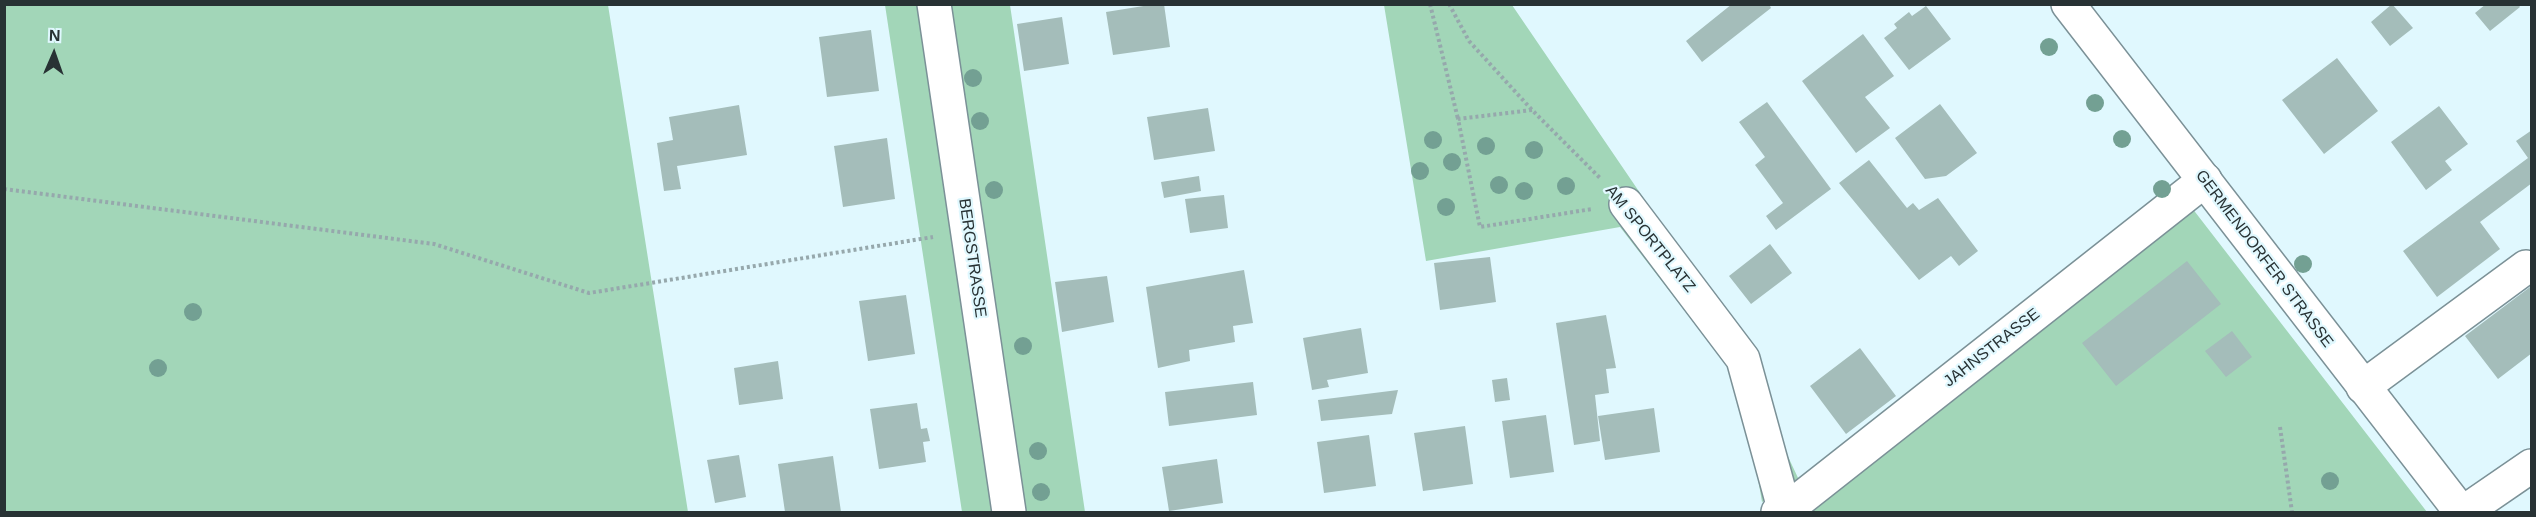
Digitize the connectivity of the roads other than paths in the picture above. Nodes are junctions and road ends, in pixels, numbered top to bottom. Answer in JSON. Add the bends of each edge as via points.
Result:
{"nodes":[{"id":1,"x":934,"y":4,"type":"edge"},
{"id":2,"x":2068,"y":4,"type":"edge"},
{"id":3,"x":2205,"y":180,"type":"junction"},
{"id":4,"x":1626,"y":204,"type":"road end"},
{"id":5,"x":2526,"y":267,"type":"dead end"},
{"id":6,"x":2362,"y":387,"type":"junction"},
{"id":7,"x":2531,"y":466,"type":"edge"},
{"id":8,"x":1783,"y":512,"type":"edge"},
{"id":9,"x":1009,"y":513,"type":"edge"},
{"id":10,"x":2462,"y":513,"type":"edge"}],
"edges":[{"from":1,"to":9,"type":"street","name":"BERGSTRASSE"},
{"from":2,"to":3,"type":"street","name":"GERMENDORFER STRASSE"},
{"from":3,"to":6,"type":"street","name":"GERMENDORFER STRASSE"},
{"from":3,"to":8,"type":"street","name":"JAHNSTRASSE"},
{"from":4,"to":8,"type":"street","name":"AM SPORTPLATZ","via":[[1743,359]]},
{"from":5,"to":6,"type":"street"},
{"from":6,"to":10,"type":"street","name":"GERMENDORFER STRASSE"},
{"from":7,"to":10,"type":"street"}]}
